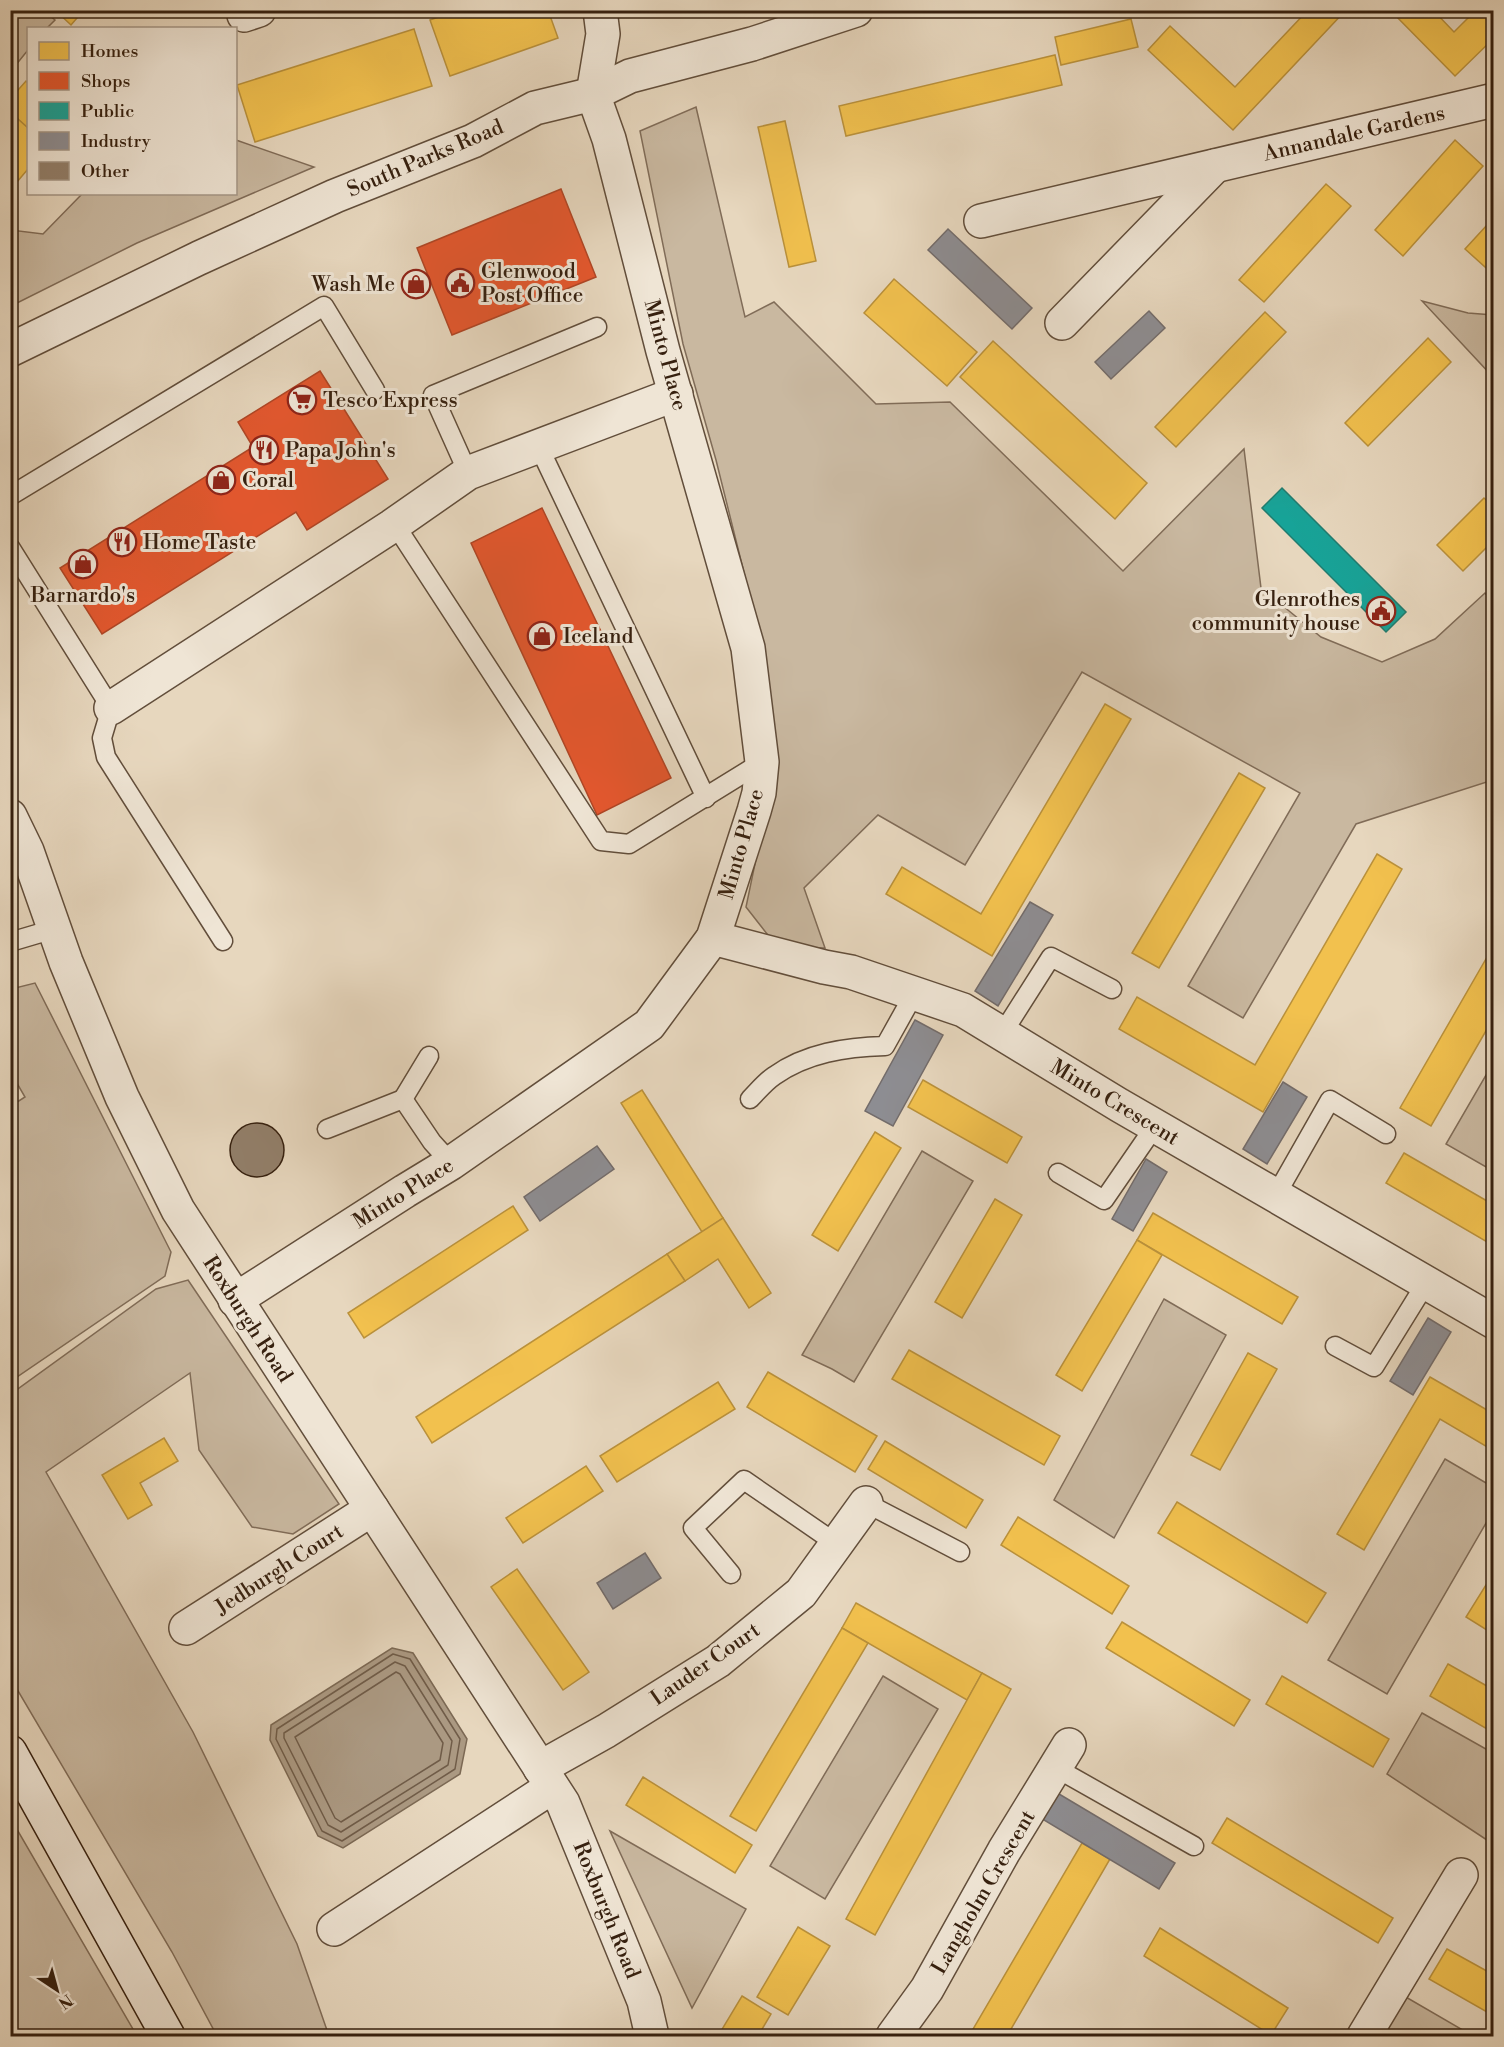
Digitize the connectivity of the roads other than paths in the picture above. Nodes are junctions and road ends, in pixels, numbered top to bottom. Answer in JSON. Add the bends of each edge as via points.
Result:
{"nodes":[{"id":1,"x":600,"y":10,"type":"edge"},
{"id":2,"x":856,"y":10,"type":"edge"},
{"id":3,"x":593,"y":94,"type":"junction"},
{"id":4,"x":1494,"y":100,"type":"edge"},
{"id":5,"x":1215,"y":166,"type":"junction"},
{"id":6,"x":981,"y":221,"type":"dead end"},
{"id":7,"x":1062,"y":323,"type":"dead end"},
{"id":8,"x":597,"y":327,"type":"dead end"},
{"id":9,"x":10,"y":350,"type":"edge"},
{"id":10,"x":375,"y":390,"type":"dead end"},
{"id":11,"x":676,"y":394,"type":"junction"},
{"id":12,"x":538,"y":445,"type":"junction"},
{"id":13,"x":468,"y":473,"type":"junction"},
{"id":14,"x":10,"y":496,"type":"edge"},
{"id":15,"x":394,"y":523,"type":"junction"},
{"id":16,"x":10,"y":547,"type":"edge"},
{"id":17,"x":111,"y":708,"type":"junction"},
{"id":18,"x":762,"y":762,"type":"junction"},
{"id":19,"x":706,"y":798,"type":"junction"},
{"id":20,"x":10,"y":816,"type":"edge"},
{"id":21,"x":54,"y":929,"type":"junction"},
{"id":22,"x":713,"y":938,"type":"junction"},
{"id":23,"x":223,"y":941,"type":"dead end"},
{"id":24,"x":10,"y":942,"type":"edge"},
{"id":25,"x":1112,"y":989,"type":"dead end"},
{"id":26,"x":914,"y":994,"type":"junction"},
{"id":27,"x":1002,"y":1034,"type":"junction"},
{"id":28,"x":429,"y":1056,"type":"dead end"},
{"id":29,"x":403,"y":1099,"type":"junction"},
{"id":30,"x":750,"y":1099,"type":"dead end"},
{"id":31,"x":1155,"y":1126,"type":"junction"},
{"id":32,"x":327,"y":1129,"type":"dead end"},
{"id":33,"x":1386,"y":1134,"type":"dead end"},
{"id":34,"x":451,"y":1164,"type":"junction"},
{"id":35,"x":1058,"y":1173,"type":"dead end"},
{"id":36,"x":1276,"y":1195,"type":"junction"},
{"id":37,"x":1426,"y":1282,"type":"junction"},
{"id":38,"x":235,"y":1300,"type":"junction"},
{"id":39,"x":1494,"y":1322,"type":"edge"},
{"id":40,"x":1335,"y":1346,"type":"dead end"},
{"id":41,"x":866,"y":1503,"type":"joint"},
{"id":42,"x":372,"y":1509,"type":"junction"},
{"id":43,"x":837,"y":1544,"type":"junction"},
{"id":44,"x":960,"y":1552,"type":"dead end"},
{"id":45,"x":731,"y":1574,"type":"dead end"},
{"id":46,"x":186,"y":1628,"type":"dead end"},
{"id":47,"x":10,"y":1752,"type":"edge"},
{"id":48,"x":1062,"y":1756,"type":"joint"},
{"id":49,"x":546,"y":1777,"type":"junction"},
{"id":50,"x":1194,"y":1846,"type":"dead end"},
{"id":51,"x":1461,"y":1875,"type":"dead end"},
{"id":52,"x":334,"y":1929,"type":"dead end"},
{"id":53,"x":168,"y":2037,"type":"edge"},
{"id":54,"x":652,"y":2037,"type":"edge"},
{"id":55,"x":893,"y":2037,"type":"edge"},
{"id":56,"x":1364,"y":2037,"type":"edge"}],
"edges":[{"from":1,"to":3,"type":"street","via":[[603,34]]},
{"from":2,"to":3,"type":"street","name":"South Parks Road","via":[[752,44],[630,76]]},
{"from":3,"to":9,"type":"street","name":"South Parks Road","via":[[535,108],[473,141],[335,196],[199,258]]},
{"from":3,"to":11,"type":"street","name":"Minto Place","via":[[609,139]]},
{"from":4,"to":5,"type":"street","name":"Annandale Gardens"},
{"from":5,"to":6,"type":"street","name":"Annandale Gardens"},
{"from":5,"to":7,"type":"street"},
{"from":8,"to":13,"type":"lane","via":[[433,395]]},
{"from":10,"to":14,"type":"lane","via":[[324,306]]},
{"from":11,"to":12,"type":"street"},
{"from":11,"to":18,"type":"street","name":"Minto Place","via":[[748,648]]},
{"from":12,"to":13,"type":"street"},
{"from":12,"to":19,"type":"lane"},
{"from":13,"to":15,"type":"street"},
{"from":15,"to":17,"type":"street"},
{"from":15,"to":19,"type":"lane","via":[[601,841],[629,844]]},
{"from":16,"to":17,"type":"lane"},
{"from":17,"to":23,"type":"lane","via":[[102,738],[106,757]]},
{"from":18,"to":19,"type":"lane"},
{"from":18,"to":22,"type":"street","name":"Minto Place","via":[[754,811]]},
{"from":20,"to":21,"type":"street","name":"Roxburgh Road","via":[[27,851]]},
{"from":21,"to":24,"type":"lane"},
{"from":21,"to":38,"type":"street","name":"Roxburgh Road","via":[[127,1107],[178,1210]]},
{"from":22,"to":26,"type":"street","name":"Minto Crescent","via":[[851,972]]},
{"from":22,"to":34,"type":"street","name":"Minto Place","via":[[650,1025]]},
{"from":25,"to":27,"type":"lane","via":[[1051,957]]},
{"from":26,"to":27,"type":"street","name":"Minto Crescent","via":[[963,1010]]},
{"from":26,"to":30,"type":"lane","via":[[885,1046],[841,1050],[797,1062],[772,1077]]},
{"from":27,"to":31,"type":"street","name":"Minto Crescent"},
{"from":28,"to":29,"type":"lane"},
{"from":29,"to":32,"type":"lane"},
{"from":29,"to":34,"type":"lane"},
{"from":31,"to":35,"type":"lane","via":[[1104,1200]]},
{"from":31,"to":36,"type":"street","name":"Minto Crescent"},
{"from":33,"to":36,"type":"lane","via":[[1330,1100]]},
{"from":34,"to":38,"type":"street","name":"Minto Place"},
{"from":36,"to":37,"type":"street","name":"Minto Crescent"},
{"from":37,"to":39,"type":"street","name":"Minto Crescent"},
{"from":37,"to":40,"type":"lane","via":[[1374,1367]]},
{"from":38,"to":42,"type":"street","name":"Roxburgh Road"},
{"from":41,"to":43,"type":"street","name":"Lauder Court"},
{"from":41,"to":44,"type":"lane"},
{"from":42,"to":46,"type":"street","name":"Jedburgh Court"},
{"from":42,"to":49,"type":"street","name":"Roxburgh Road"},
{"from":43,"to":45,"type":"lane","via":[[744,1480],[693,1528]]},
{"from":43,"to":49,"type":"street","name":"Lauder Court","via":[[801,1593],[718,1661],[606,1731]]},
{"from":47,"to":53,"type":"street"},
{"from":48,"to":50,"type":"lane"},
{"from":48,"to":55,"type":"street","name":"Langholm Crescent","via":[[927,1989]]},
{"from":49,"to":52,"type":"street"},
{"from":49,"to":54,"type":"street","name":"Roxburgh Road","via":[[563,1803],[644,2001]]},
{"from":51,"to":56,"type":"street"}]}
